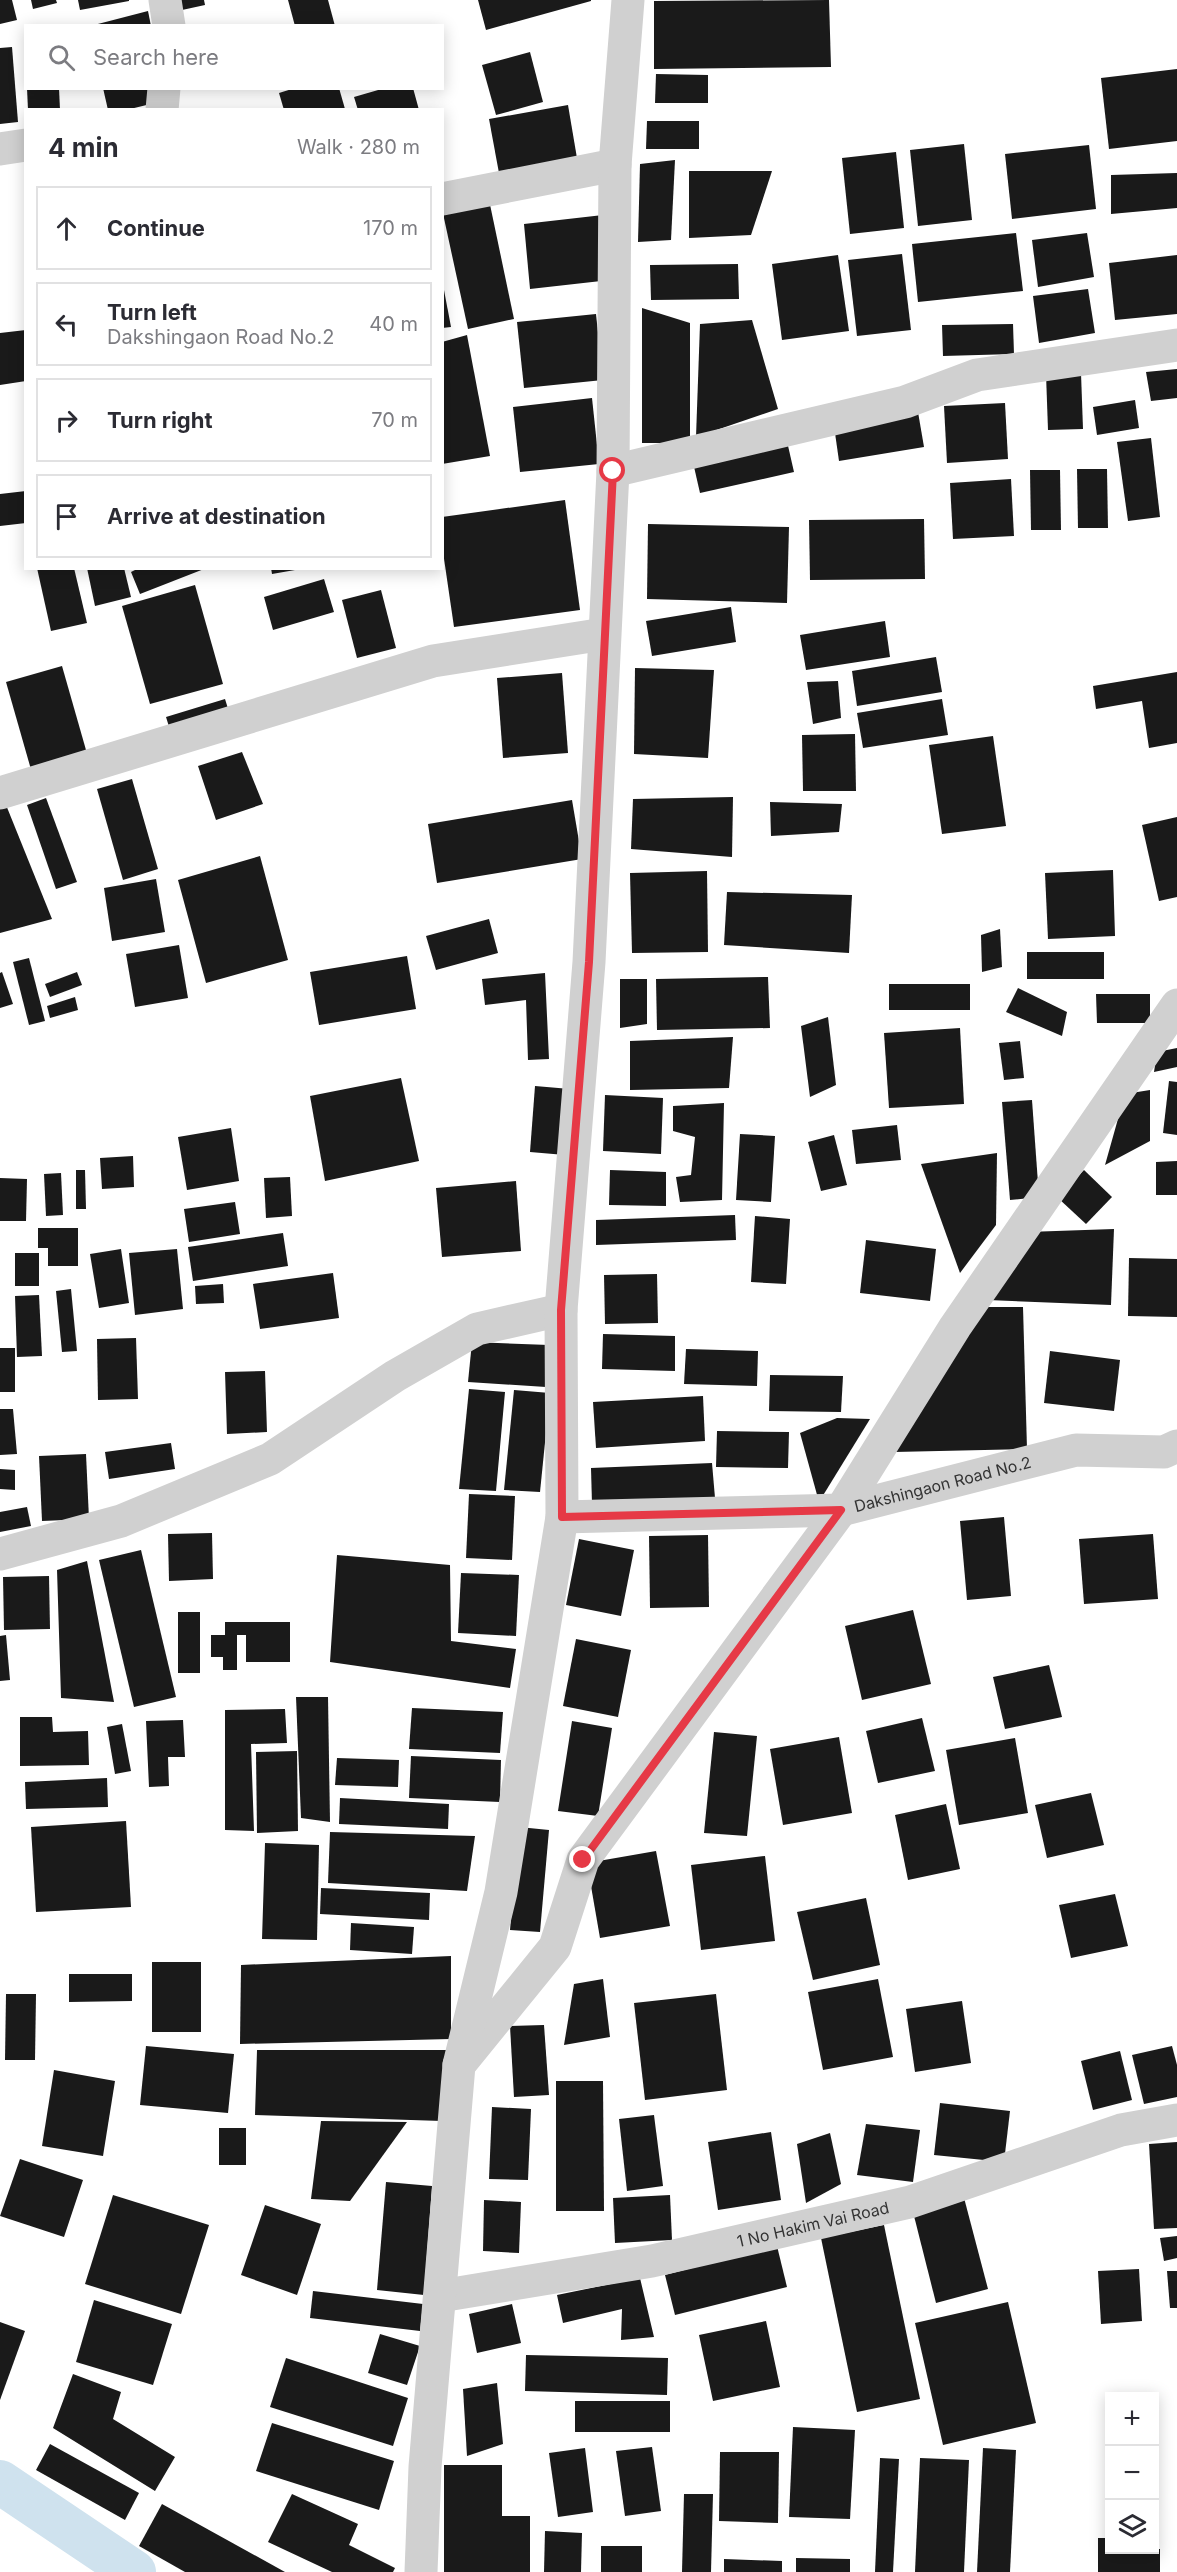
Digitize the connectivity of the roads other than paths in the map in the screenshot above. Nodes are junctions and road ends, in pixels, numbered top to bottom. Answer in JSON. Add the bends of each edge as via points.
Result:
{"nodes":[{"id":1,"x":165,"y":0,"type":"edge"},
{"id":2,"x":628,"y":0,"type":"edge"},
{"id":3,"x":169,"y":24,"type":"edge"},
{"id":4,"x":164,"y":90,"type":"edge"},
{"id":5,"x":162,"y":108,"type":"edge"},
{"id":6,"x":24,"y":145,"type":"edge"},
{"id":7,"x":0,"y":149,"type":"edge"},
{"id":8,"x":615,"y":165,"type":"junction"},
{"id":9,"x":444,"y":199,"type":"edge"},
{"id":10,"x":1177,"y":345,"type":"edge"},
{"id":11,"x":613,"y":471,"type":"junction"},
{"id":12,"x":604,"y":634,"type":"junction"},
{"id":13,"x":0,"y":793,"type":"edge"},
{"id":14,"x":1177,"y":1005,"type":"edge"},
{"id":15,"x":561,"y":1310,"type":"junction"},
{"id":16,"x":1177,"y":1446,"type":"edge"},
{"id":17,"x":841,"y":1510,"type":"junction"},
{"id":18,"x":562,"y":1517,"type":"junction"},
{"id":19,"x":0,"y":1554,"type":"edge"},
{"id":20,"x":459,"y":2065,"type":"junction"},
{"id":21,"x":1177,"y":2120,"type":"edge"},
{"id":22,"x":440,"y":2296,"type":"junction"},
{"id":23,"x":421,"y":2572,"type":"edge"}],
"edges":[{"from":1,"to":3,"type":"street"},
{"from":2,"to":8,"type":"street"},
{"from":4,"to":5,"type":"street"},
{"from":6,"to":7,"type":"street"},
{"from":8,"to":9,"type":"street"},
{"from":8,"to":11,"type":"street"},
{"from":10,"to":11,"type":"street","via":[[977,375],[905,402]]},
{"from":11,"to":12,"type":"street"},
{"from":12,"to":13,"type":"street","via":[[433,661]]},
{"from":12,"to":15,"type":"street","via":[[589,962]]},
{"from":14,"to":17,"type":"street","via":[[955,1327]]},
{"from":15,"to":18,"type":"street"},
{"from":15,"to":19,"type":"street","via":[[477,1329],[395,1376],[270,1459],[121,1521]]},
{"from":16,"to":17,"type":"street","name":"Dakshingaon Road No.2","via":[[1164,1452],[1076,1450]]},
{"from":17,"to":18,"type":"street","name":"Dakshingaon Road No.2"},
{"from":17,"to":20,"type":"street","via":[[583,1860],[555,1947]]},
{"from":18,"to":20,"type":"street","via":[[501,1892]]},
{"from":20,"to":22,"type":"street"},
{"from":21,"to":22,"type":"street","name":"1 No Hakim Vai Road","via":[[1120,2130],[910,2202],[652,2261]]},
{"from":22,"to":23,"type":"street","via":[[425,2467]]}]}
